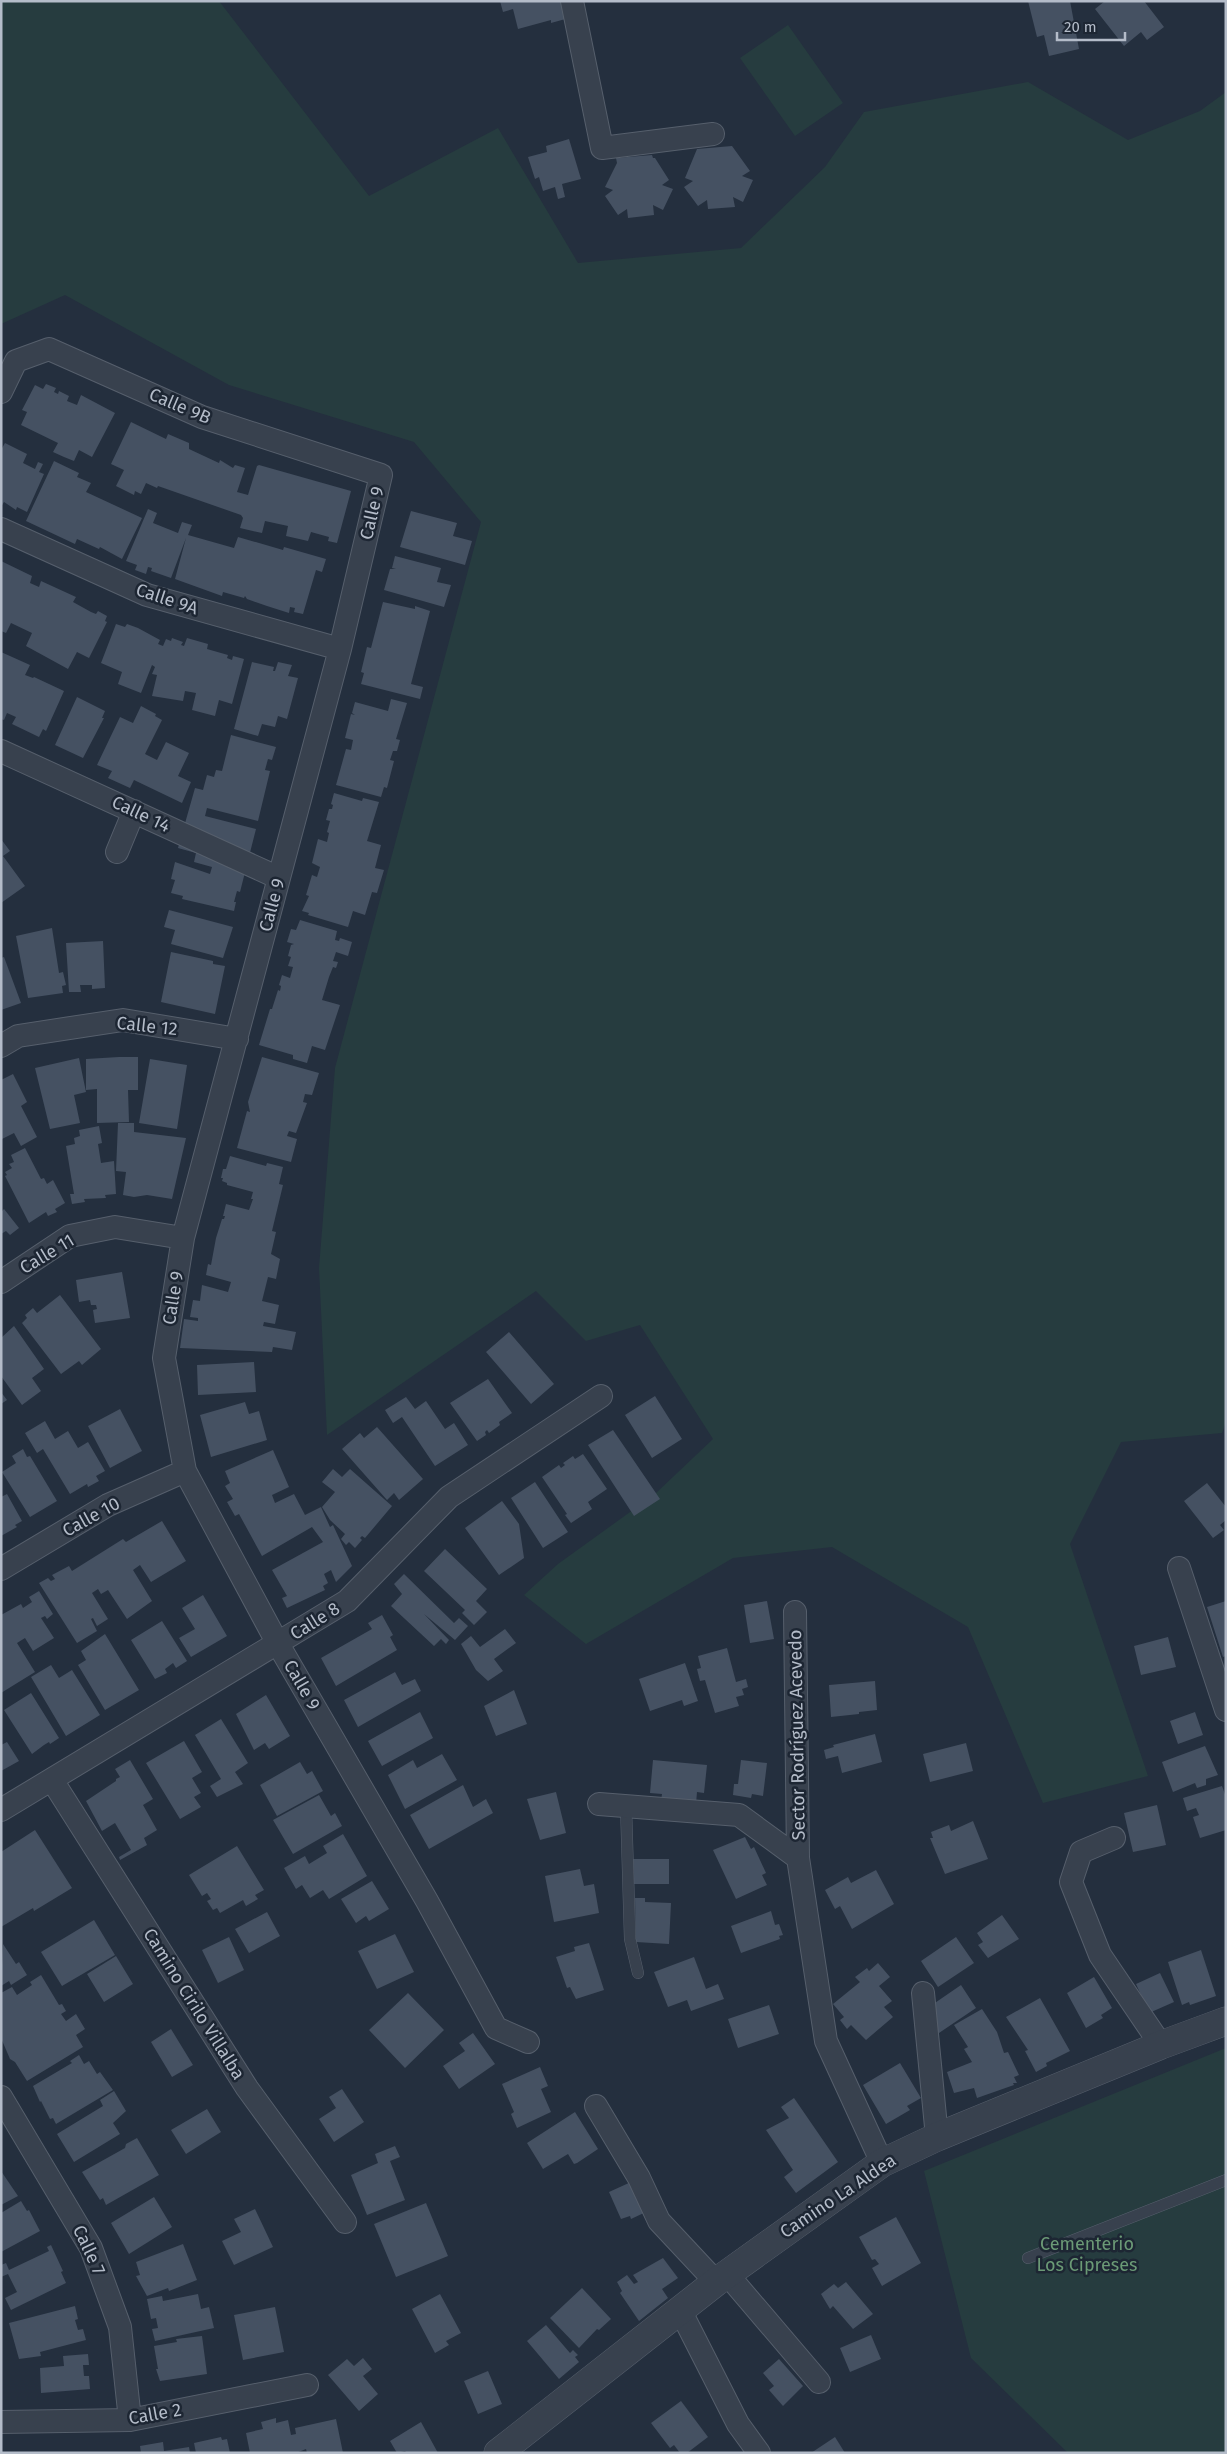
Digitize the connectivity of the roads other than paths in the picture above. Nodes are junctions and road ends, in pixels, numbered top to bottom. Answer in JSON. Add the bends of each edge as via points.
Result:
{"nodes":[{"id":1,"x":572,"y":1,"type":"edge"},
{"id":2,"x":713,"y":134,"type":"dead end"},
{"id":3,"x":1,"y":392,"type":"edge"},
{"id":4,"x":381,"y":475,"type":"joint"},
{"id":5,"x":1,"y":529,"type":"edge"},
{"id":6,"x":340,"y":649,"type":"junction"},
{"id":7,"x":7,"y":760,"type":"edge"},
{"id":8,"x":134,"y":811,"type":"junction"},
{"id":9,"x":117,"y":852,"type":"dead end"},
{"id":10,"x":279,"y":878,"type":"junction"},
{"id":11,"x":237,"y":1039,"type":"junction"},
{"id":12,"x":1,"y":1046,"type":"edge"},
{"id":13,"x":183,"y":1238,"type":"junction"},
{"id":14,"x":1,"y":1282,"type":"edge"},
{"id":15,"x":601,"y":1396,"type":"dead end"},
{"id":16,"x":185,"y":1471,"type":"junction"},
{"id":17,"x":1179,"y":1568,"type":"dead end"},
{"id":18,"x":1,"y":1569,"type":"edge"},
{"id":19,"x":795,"y":1612,"type":"dead end"},
{"id":20,"x":278,"y":1644,"type":"junction"},
{"id":21,"x":1226,"y":1710,"type":"edge"},
{"id":22,"x":52,"y":1780,"type":"junction"},
{"id":23,"x":599,"y":1804,"type":"dead end"},
{"id":24,"x":626,"y":1806,"type":"junction"},
{"id":25,"x":1,"y":1810,"type":"edge"},
{"id":26,"x":1114,"y":1838,"type":"dead end"},
{"id":27,"x":798,"y":1858,"type":"junction"},
{"id":28,"x":638,"y":1974,"type":"dead end"},
{"id":29,"x":924,"y":1993,"type":"dead end"},
{"id":30,"x":1226,"y":2021,"type":"edge"},
{"id":31,"x":528,"y":2042,"type":"dead end"},
{"id":32,"x":1161,"y":2045,"type":"junction"},
{"id":33,"x":1,"y":2096,"type":"edge"},
{"id":34,"x":596,"y":2106,"type":"dead end"},
{"id":35,"x":936,"y":2137,"type":"junction"},
{"id":36,"x":882,"y":2163,"type":"junction"},
{"id":37,"x":1226,"y":2180,"type":"edge"},
{"id":38,"x":345,"y":2222,"type":"dead end"},
{"id":39,"x":1028,"y":2258,"type":"dead end"},
{"id":40,"x":721,"y":2278,"type":"junction"},
{"id":41,"x":680,"y":2310,"type":"junction"},
{"id":42,"x":819,"y":2382,"type":"dead end"},
{"id":43,"x":307,"y":2385,"type":"dead end"},
{"id":44,"x":130,"y":2420,"type":"junction"},
{"id":45,"x":1,"y":2422,"type":"edge"},
{"id":46,"x":498,"y":2453,"type":"edge"},
{"id":47,"x":759,"y":2453,"type":"edge"}],
"edges":[{"from":1,"to":2,"type":"street","via":[[602,148]]},
{"from":3,"to":4,"type":"street","name":"Calle 9B","via":[[16,361],[49,348],[202,417]]},
{"from":4,"to":6,"type":"street","name":"Calle 9"},
{"from":5,"to":6,"type":"street","name":"Calle 9A","via":[[147,595]]},
{"from":6,"to":10,"type":"street","name":"Calle 9"},
{"from":7,"to":8,"type":"street","name":"Calle 14"},
{"from":8,"to":9,"type":"street"},
{"from":8,"to":10,"type":"street","name":"Calle 14"},
{"from":10,"to":11,"type":"street","name":"Calle 9"},
{"from":11,"to":12,"type":"street","name":"Calle 12","via":[[123,1020],[18,1036]]},
{"from":11,"to":13,"type":"street","name":"Calle 9"},
{"from":13,"to":14,"type":"street","name":"Calle 11","via":[[115,1227],[70,1236]]},
{"from":13,"to":16,"type":"street","name":"Calle 9","via":[[164,1358]]},
{"from":15,"to":20,"type":"street","name":"Calle 8","via":[[449,1497],[347,1601]]},
{"from":16,"to":18,"type":"street","name":"Calle 10","via":[[108,1505]]},
{"from":16,"to":20,"type":"street","name":"Calle 9"},
{"from":17,"to":21,"type":"street"},
{"from":19,"to":27,"type":"street","name":"Sector Rodríguez Acevedo"},
{"from":20,"to":22,"type":"street","name":"Calle 8"},
{"from":20,"to":31,"type":"street","name":"Calle 9","via":[[428,1901],[496,2028]]},
{"from":22,"to":25,"type":"street","name":"Calle 8"},
{"from":22,"to":38,"type":"street","name":"Camino Cirilo Villalba","via":[[247,2088]]},
{"from":23,"to":24,"type":"street","name":"Sector Rodríguez Acevedo"},
{"from":24,"to":27,"type":"street","name":"Sector Rodríguez Acevedo","via":[[739,1815]]},
{"from":24,"to":28,"type":"lane","via":[[630,1938]]},
{"from":26,"to":32,"type":"street","via":[[1081,1852],[1071,1882],[1100,1956]]},
{"from":27,"to":36,"type":"street","name":"Sector Rodríguez Acevedo","via":[[826,2041]]},
{"from":29,"to":35,"type":"street"},
{"from":30,"to":32,"type":"street","name":"Camino La Aldea"},
{"from":32,"to":35,"type":"street","name":"Camino La Aldea"},
{"from":33,"to":44,"type":"street","name":"Calle 7","via":[[91,2248],[120,2327]]},
{"from":34,"to":40,"type":"street","via":[[640,2178],[659,2221]]},
{"from":35,"to":36,"type":"street","name":"Camino La Aldea"},
{"from":36,"to":40,"type":"street","name":"Camino La Aldea"},
{"from":37,"to":39,"type":"lane"},
{"from":40,"to":41,"type":"street","name":"Camino La Aldea"},
{"from":40,"to":42,"type":"street"},
{"from":41,"to":46,"type":"street","name":"Camino La Aldea"},
{"from":41,"to":47,"type":"street","via":[[738,2424]]},
{"from":43,"to":44,"type":"street","name":"Calle 2"},
{"from":44,"to":45,"type":"street","name":"Calle 2"}]}
